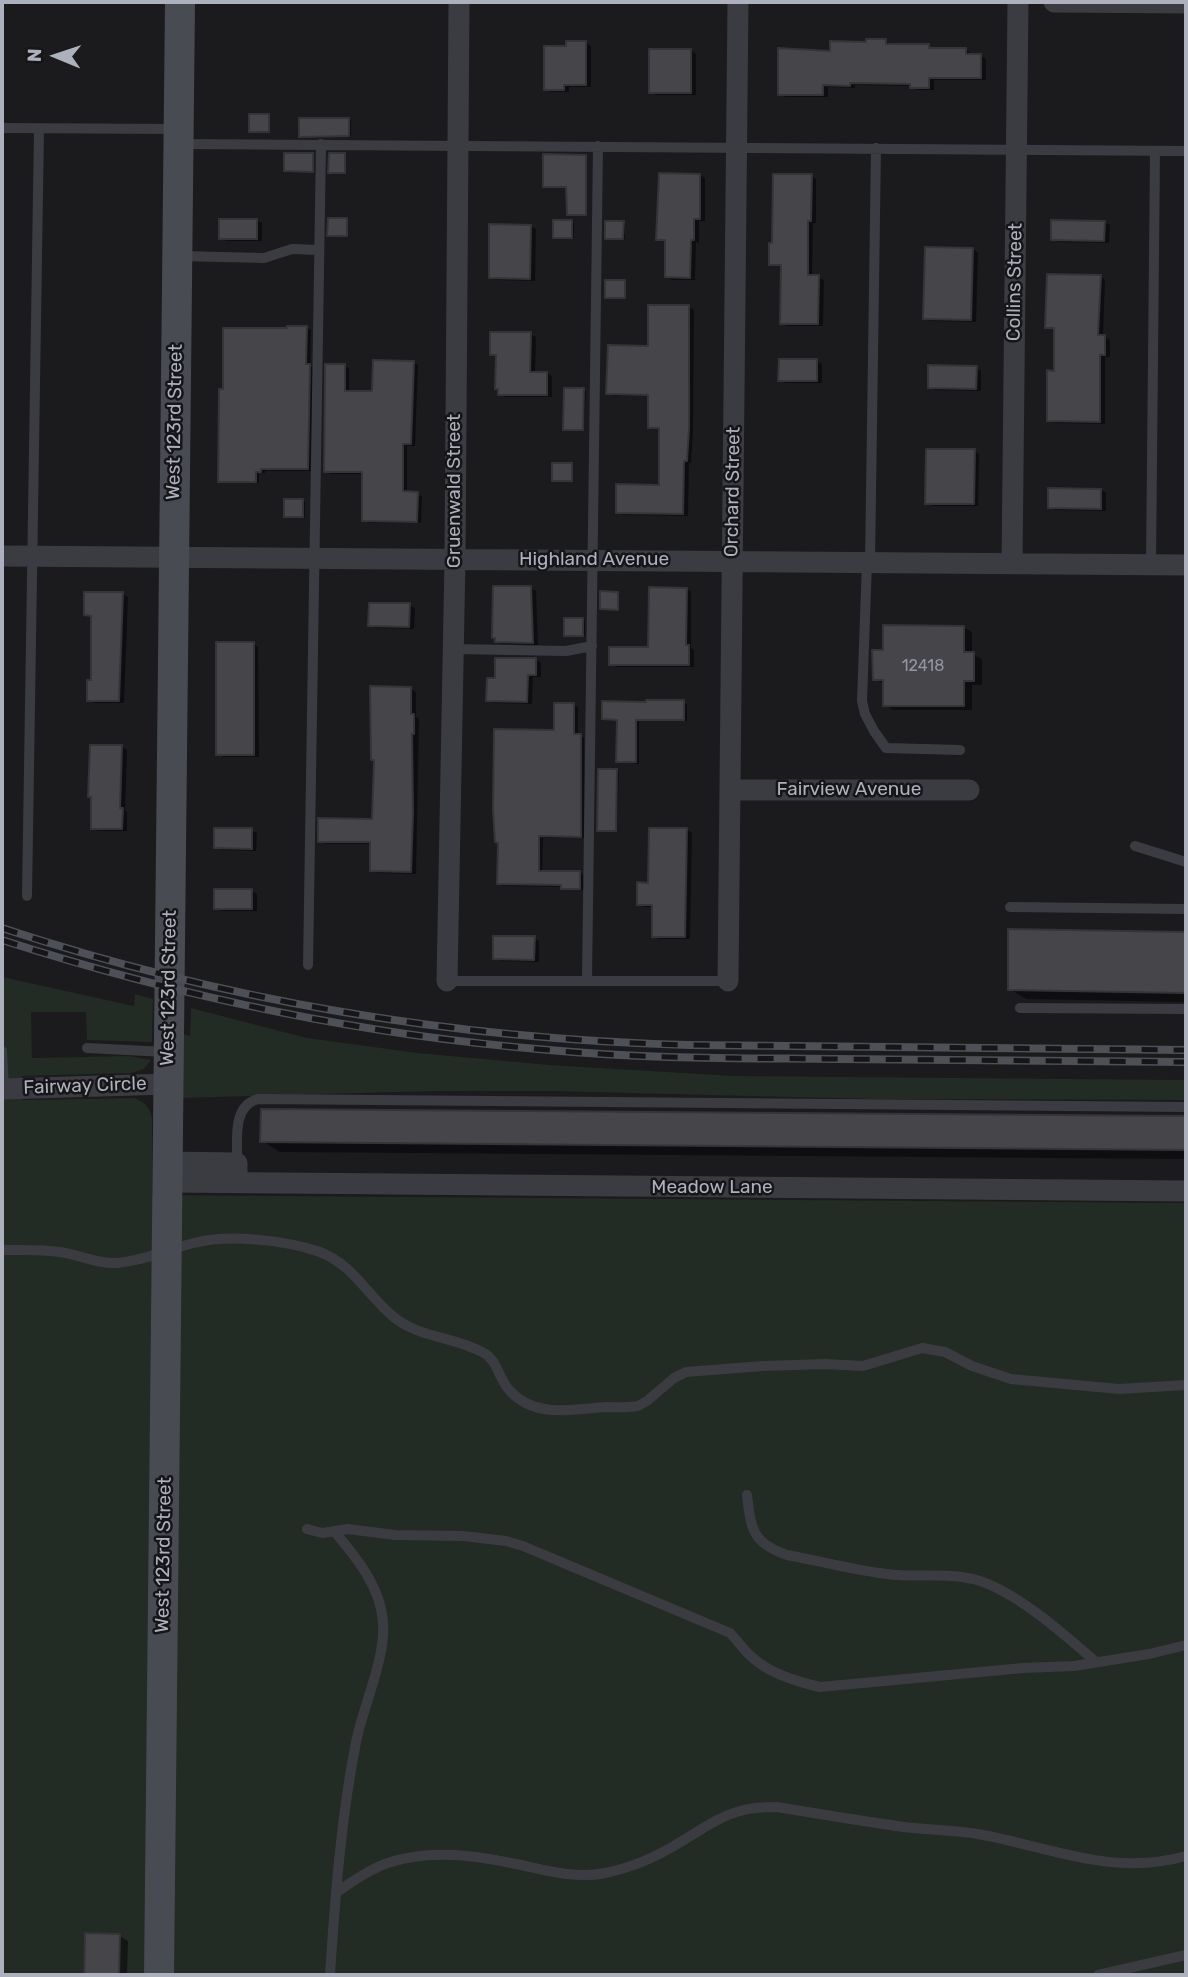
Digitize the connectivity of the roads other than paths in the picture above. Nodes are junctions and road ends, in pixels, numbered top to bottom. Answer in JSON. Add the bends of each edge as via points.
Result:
{"nodes":[{"id":1,"x":180,"y":2,"type":"edge"},
{"id":2,"x":459,"y":2,"type":"edge"},
{"id":3,"x":738,"y":2,"type":"edge"},
{"id":4,"x":1018,"y":2,"type":"edge"},
{"id":5,"x":1054,"y":2,"type":"edge"},
{"id":6,"x":1186,"y":3,"type":"edge"},
{"id":7,"x":2,"y":128,"type":"edge"},
{"id":8,"x":38,"y":129,"type":"junction"},
{"id":9,"x":178,"y":136,"type":"junction"},
{"id":10,"x":321,"y":144,"type":"junction"},
{"id":11,"x":458,"y":144,"type":"junction"},
{"id":12,"x":598,"y":146,"type":"junction"},
{"id":13,"x":737,"y":147,"type":"junction"},
{"id":14,"x":876,"y":148,"type":"junction"},
{"id":15,"x":1017,"y":150,"type":"junction"},
{"id":16,"x":1155,"y":151,"type":"junction"},
{"id":17,"x":1186,"y":151,"type":"edge"},
{"id":18,"x":320,"y":250,"type":"junction"},
{"id":19,"x":177,"y":256,"type":"junction"},
{"id":20,"x":2,"y":556,"type":"edge"},
{"id":21,"x":34,"y":556,"type":"junction"},
{"id":22,"x":174,"y":557,"type":"junction"},
{"id":23,"x":314,"y":558,"type":"junction"},
{"id":24,"x":455,"y":559,"type":"junction"},
{"id":25,"x":593,"y":560,"type":"junction"},
{"id":26,"x":732,"y":561,"type":"junction"},
{"id":27,"x":869,"y":562,"type":"junction"},
{"id":28,"x":1012,"y":563,"type":"junction"},
{"id":29,"x":1151,"y":564,"type":"junction"},
{"id":30,"x":1186,"y":565,"type":"edge"},
{"id":31,"x":592,"y":646,"type":"junction"},
{"id":32,"x":453,"y":649,"type":"junction"},
{"id":33,"x":960,"y":750,"type":"dead end"},
{"id":34,"x":730,"y":790,"type":"junction"},
{"id":35,"x":969,"y":790,"type":"dead end"},
{"id":36,"x":1135,"y":846,"type":"dead end"},
{"id":37,"x":1186,"y":862,"type":"edge"},
{"id":38,"x":27,"y":896,"type":"dead end"},
{"id":39,"x":1010,"y":907,"type":"dead end"},
{"id":40,"x":1186,"y":909,"type":"edge"},
{"id":41,"x":308,"y":965,"type":"dead end"},
{"id":42,"x":447,"y":981,"type":"joint"},
{"id":43,"x":587,"y":981,"type":"junction"},
{"id":44,"x":728,"y":981,"type":"joint"},
{"id":45,"x":1020,"y":1008,"type":"dead end"},
{"id":46,"x":1186,"y":1009,"type":"edge"},
{"id":47,"x":87,"y":1048,"type":"dead end"},
{"id":48,"x":2,"y":1051,"type":"edge"},
{"id":49,"x":169,"y":1052,"type":"junction"},
{"id":50,"x":169,"y":1084,"type":"junction"},
{"id":51,"x":3,"y":1089,"type":"edge"},
{"id":52,"x":1186,"y":1107,"type":"edge"},
{"id":53,"x":168,"y":1172,"type":"junction"},
{"id":54,"x":237,"y":1173,"type":"junction"},
{"id":55,"x":1186,"y":1191,"type":"edge"},
{"id":56,"x":2,"y":1250,"type":"edge"},
{"id":57,"x":167,"y":1252,"type":"junction"},
{"id":58,"x":1186,"y":1385,"type":"edge"},
{"id":59,"x":747,"y":1496,"type":"dead end"},
{"id":60,"x":307,"y":1529,"type":"dead end"},
{"id":61,"x":334,"y":1531,"type":"junction"},
{"id":62,"x":1186,"y":1645,"type":"edge"},
{"id":63,"x":1096,"y":1662,"type":"junction"},
{"id":64,"x":1186,"y":1856,"type":"edge"},
{"id":65,"x":337,"y":1892,"type":"junction"},
{"id":66,"x":1186,"y":1955,"type":"edge"},
{"id":67,"x":159,"y":1975,"type":"edge"},
{"id":68,"x":330,"y":1975,"type":"edge"},
{"id":69,"x":1098,"y":1975,"type":"edge"}],
"edges":[{"from":1,"to":9,"type":"street","name":"West 123rd Street"},
{"from":2,"to":11,"type":"street","name":"Gruenwald Street"},
{"from":3,"to":13,"type":"street","name":"Orchard Street"},
{"from":4,"to":15,"type":"street","name":"Collins Street"},
{"from":5,"to":6,"type":"street"},
{"from":7,"to":8,"type":"lane"},
{"from":8,"to":9,"type":"lane"},
{"from":8,"to":21,"type":"lane"},
{"from":9,"to":10,"type":"lane"},
{"from":9,"to":19,"type":"street","name":"West 123rd Street"},
{"from":10,"to":11,"type":"lane"},
{"from":10,"to":18,"type":"lane"},
{"from":11,"to":12,"type":"lane"},
{"from":11,"to":24,"type":"street","name":"Gruenwald Street"},
{"from":12,"to":13,"type":"lane"},
{"from":12,"to":25,"type":"lane"},
{"from":13,"to":14,"type":"lane"},
{"from":13,"to":26,"type":"street","name":"Orchard Street"},
{"from":14,"to":15,"type":"lane"},
{"from":14,"to":27,"type":"lane"},
{"from":15,"to":16,"type":"lane"},
{"from":15,"to":28,"type":"street","name":"Collins Street"},
{"from":16,"to":17,"type":"lane"},
{"from":16,"to":29,"type":"lane"},
{"from":18,"to":19,"type":"lane","via":[[292,249],[264,258]]},
{"from":18,"to":23,"type":"lane"},
{"from":19,"to":22,"type":"street","name":"West 123rd Street"},
{"from":20,"to":21,"type":"street","name":"Highland Avenue"},
{"from":21,"to":22,"type":"street","name":"Highland Avenue"},
{"from":21,"to":38,"type":"lane"},
{"from":22,"to":23,"type":"street","name":"Highland Avenue"},
{"from":22,"to":49,"type":"street","name":"West 123rd Street"},
{"from":23,"to":24,"type":"street","name":"Highland Avenue"},
{"from":23,"to":41,"type":"lane"},
{"from":24,"to":25,"type":"street","name":"Highland Avenue"},
{"from":24,"to":32,"type":"street","name":"Gruenwald Street"},
{"from":25,"to":26,"type":"street","name":"Highland Avenue"},
{"from":25,"to":31,"type":"lane"},
{"from":26,"to":27,"type":"street","name":"Highland Avenue"},
{"from":26,"to":34,"type":"street","name":"Orchard Street"},
{"from":27,"to":28,"type":"street","name":"Highland Avenue"},
{"from":27,"to":33,"type":"lane","via":[[865,714],[887,748]]},
{"from":28,"to":29,"type":"street","name":"Highland Avenue"},
{"from":29,"to":30,"type":"street","name":"Highland Avenue"},
{"from":31,"to":32,"type":"lane","via":[[566,651]]},
{"from":31,"to":43,"type":"lane"},
{"from":32,"to":42,"type":"street","name":"Gruenwald Street"},
{"from":34,"to":35,"type":"street","name":"Fairview Avenue"},
{"from":34,"to":44,"type":"street","name":"Orchard Street"},
{"from":36,"to":37,"type":"lane"},
{"from":39,"to":40,"type":"lane"},
{"from":42,"to":43,"type":"lane"},
{"from":43,"to":44,"type":"lane"},
{"from":45,"to":46,"type":"lane"},
{"from":47,"to":49,"type":"lane"},
{"from":48,"to":51,"type":"lane"},
{"from":49,"to":50,"type":"street","name":"West 123rd Street"},
{"from":50,"to":51,"type":"street","name":"Fairway Circle"},
{"from":50,"to":53,"type":"street","name":"West 123rd Street"},
{"from":52,"to":54,"type":"lane","via":[[258,1099],[246,1104],[240,1115]]},
{"from":53,"to":54,"type":"street","name":"Meadow Lane"},
{"from":53,"to":57,"type":"street","name":"West 123rd Street"},
{"from":54,"to":55,"type":"street","name":"Meadow Lane"},
{"from":56,"to":57,"type":"lane","via":[[61,1252],[102,1263],[132,1262]]},
{"from":57,"to":58,"type":"lane","via":[[227,1239],[273,1242],[321,1253],[355,1275],[406,1325],[491,1357],[513,1395],[546,1410],[638,1406],[686,1372],[863,1366],[922,1348],[945,1352],[1010,1380],[1119,1390]]},
{"from":57,"to":67,"type":"street","name":"West 123rd Street"},
{"from":59,"to":63,"type":"lane","via":[[752,1527],[762,1544],[771,1549],[888,1575],[934,1574],[977,1580],[1025,1606]]},
{"from":60,"to":61,"type":"lane"},
{"from":61,"to":63,"type":"lane","via":[[486,1537],[523,1546],[730,1633],[765,1668],[820,1687]]},
{"from":61,"to":65,"type":"lane","via":[[364,1571],[384,1625],[349,1777]]},
{"from":62,"to":63,"type":"lane"},
{"from":64,"to":65,"type":"lane","via":[[1122,1864],[976,1834],[758,1807],[721,1818],[650,1859],[602,1874],[580,1876],[491,1859],[429,1855],[386,1864]]},
{"from":65,"to":68,"type":"lane"},
{"from":66,"to":69,"type":"lane"}]}
